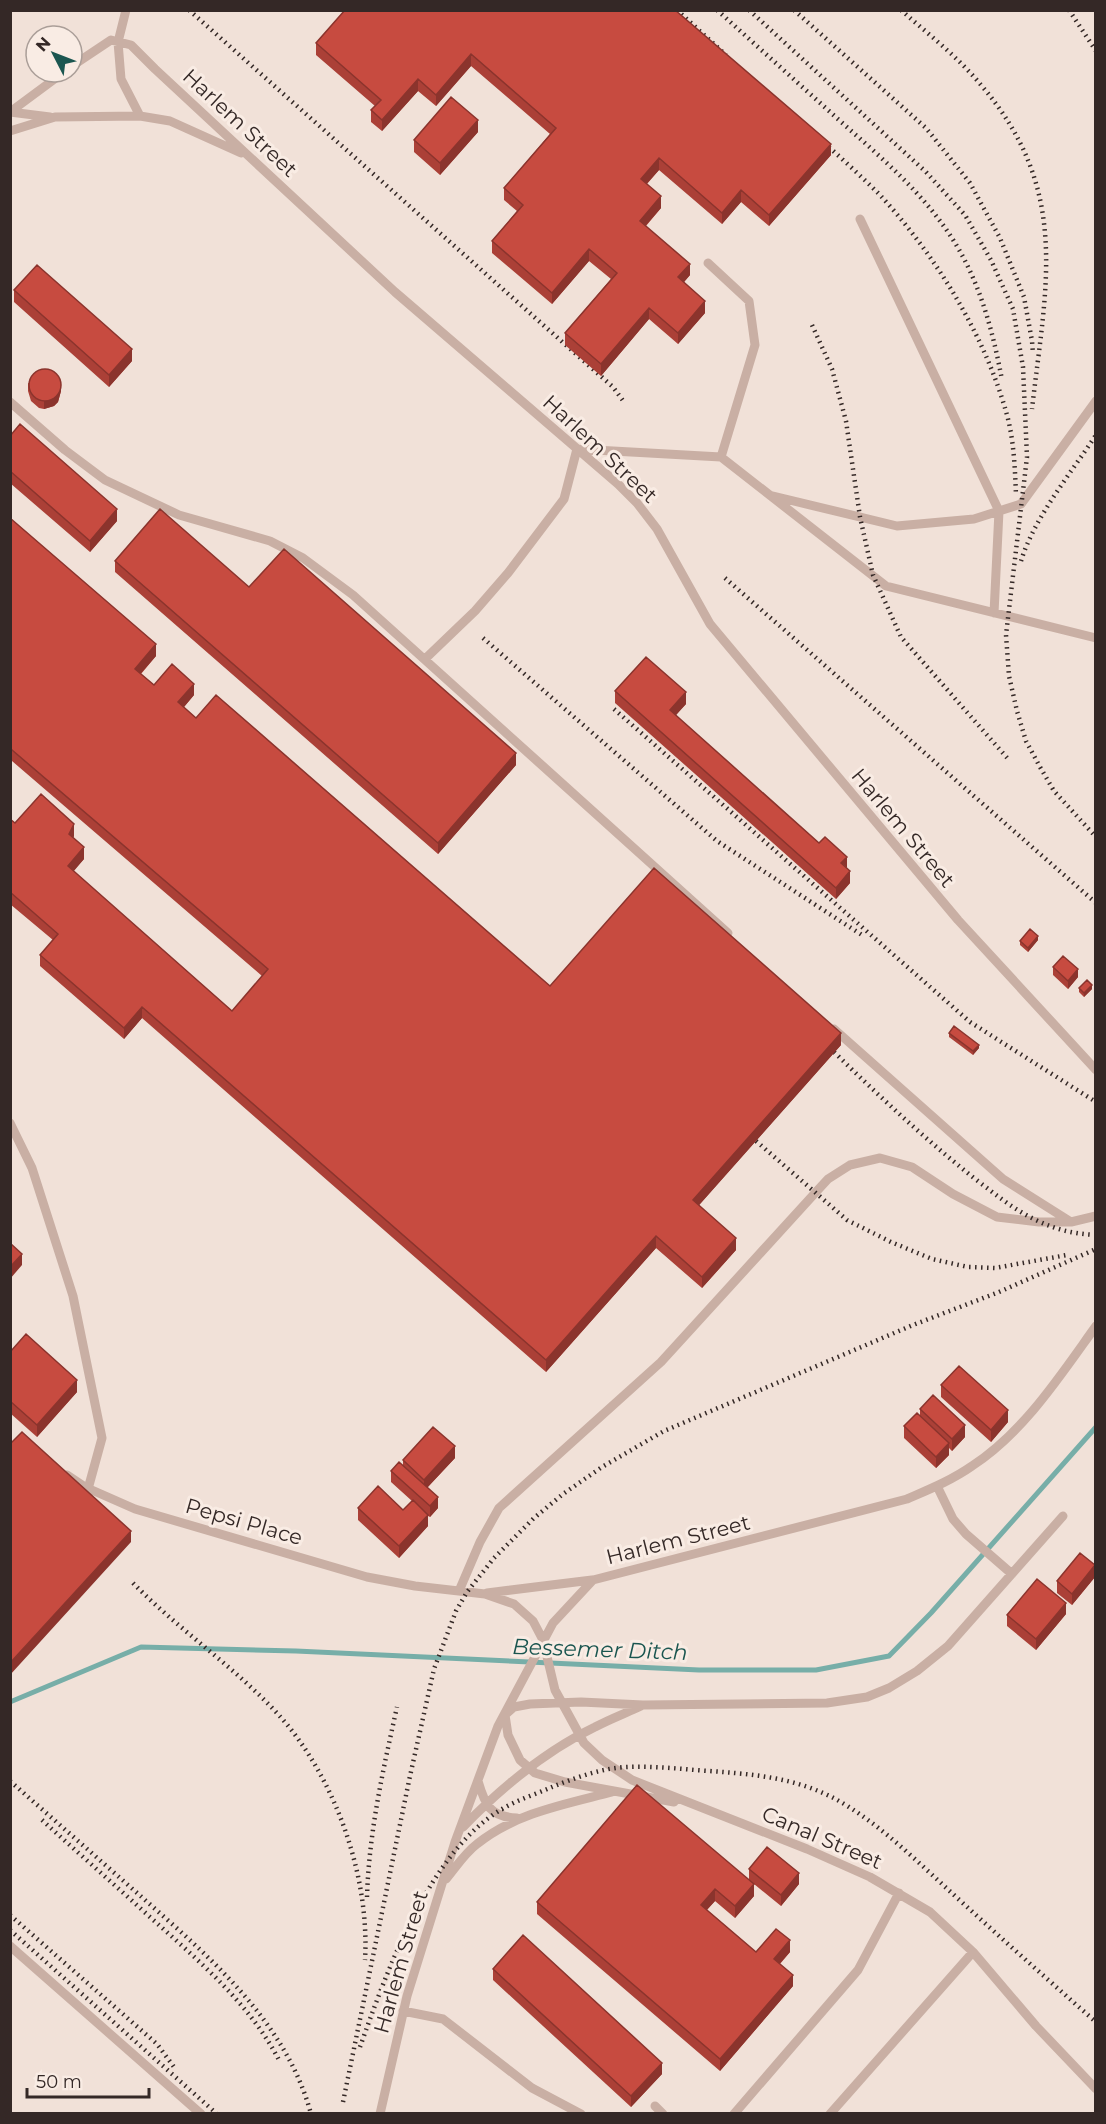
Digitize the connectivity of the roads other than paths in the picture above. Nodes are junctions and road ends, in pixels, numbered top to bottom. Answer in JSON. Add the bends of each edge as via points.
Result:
{"nodes":[{"id":1,"x":126,"y":10,"type":"edge"},
{"id":2,"x":118,"y":42,"type":"junction"},
{"id":3,"x":84,"y":58,"type":"edge"},
{"id":4,"x":48,"y":84,"type":"edge"},
{"id":5,"x":10,"y":112,"type":"edge"},
{"id":6,"x":140,"y":116,"type":"junction"},
{"id":7,"x":55,"y":117,"type":"junction"},
{"id":8,"x":10,"y":131,"type":"edge"},
{"id":9,"x":249,"y":156,"type":"junction"},
{"id":10,"x":860,"y":219,"type":"dead end"},
{"id":11,"x":708,"y":263,"type":"dead end"},
{"id":12,"x":1095,"y":400,"type":"edge"},
{"id":13,"x":10,"y":402,"type":"edge"},
{"id":14,"x":577,"y":449,"type":"junction"},
{"id":15,"x":721,"y":457,"type":"junction"},
{"id":16,"x":770,"y":495,"type":"junction"},
{"id":17,"x":999,"y":511,"type":"junction"},
{"id":18,"x":994,"y":613,"type":"junction"},
{"id":19,"x":1095,"y":638,"type":"edge"},
{"id":20,"x":424,"y":659,"type":"junction"},
{"id":21,"x":732,"y":937,"type":"edge"},
{"id":22,"x":829,"y":1025,"type":"edge"},
{"id":23,"x":1095,"y":1070,"type":"edge"},
{"id":24,"x":10,"y":1123,"type":"edge"},
{"id":25,"x":1095,"y":1216,"type":"edge"},
{"id":26,"x":1071,"y":1222,"type":"junction"},
{"id":27,"x":1095,"y":1326,"type":"edge"},
{"id":28,"x":58,"y":1468,"type":"edge"},
{"id":29,"x":938,"y":1486,"type":"junction"},
{"id":30,"x":88,"y":1488,"type":"junction"},
{"id":31,"x":1064,"y":1516,"type":"dead end"},
{"id":32,"x":1012,"y":1574,"type":"junction"},
{"id":33,"x":592,"y":1580,"type":"junction"},
{"id":34,"x":459,"y":1591,"type":"junction"},
{"id":35,"x":484,"y":1594,"type":"junction"},
{"id":36,"x":543,"y":1640,"type":"junction"},
{"id":37,"x":562,"y":1702,"type":"junction"},
{"id":38,"x":643,"y":1705,"type":"junction"},
{"id":39,"x":504,"y":1715,"type":"junction"},
{"id":40,"x":580,"y":1736,"type":"junction"},
{"id":41,"x":530,"y":1768,"type":"junction"},
{"id":42,"x":478,"y":1781,"type":"junction"},
{"id":43,"x":616,"y":1791,"type":"junction"},
{"id":44,"x":486,"y":1804,"type":"junction"},
{"id":45,"x":694,"y":1805,"type":"junction"},
{"id":46,"x":519,"y":1818,"type":"junction"},
{"id":47,"x":459,"y":1831,"type":"junction"},
{"id":48,"x":442,"y":1883,"type":"junction"},
{"id":49,"x":898,"y":1893,"type":"junction"},
{"id":50,"x":10,"y":1946,"type":"edge"},
{"id":51,"x":973,"y":1952,"type":"junction"},
{"id":52,"x":404,"y":2011,"type":"junction"},
{"id":53,"x":1095,"y":2089,"type":"edge"},
{"id":54,"x":655,"y":2106,"type":"dead end"},
{"id":55,"x":201,"y":2114,"type":"edge"},
{"id":56,"x":380,"y":2114,"type":"edge"},
{"id":57,"x":581,"y":2114,"type":"edge"},
{"id":58,"x":663,"y":2114,"type":"edge"},
{"id":59,"x":734,"y":2114,"type":"edge"},
{"id":60,"x":830,"y":2114,"type":"edge"}],
"edges":[{"from":1,"to":2,"type":"lane"},
{"from":2,"to":3,"type":"lane","via":[[111,40]]},
{"from":2,"to":6,"type":"lane","via":[[121,79]]},
{"from":2,"to":9,"type":"lane","name":"Harlem Street","via":[[131,45]]},
{"from":4,"to":5,"type":"lane"},
{"from":5,"to":7,"type":"lane"},
{"from":6,"to":7,"type":"lane"},
{"from":6,"to":9,"type":"lane","via":[[170,121]]},
{"from":7,"to":8,"type":"lane"},
{"from":9,"to":14,"type":"lane","name":"Harlem Street","via":[[395,292]]},
{"from":10,"to":17,"type":"lane"},
{"from":11,"to":15,"type":"lane","via":[[749,301],[755,345]]},
{"from":12,"to":17,"type":"lane","via":[[1021,504]]},
{"from":13,"to":20,"type":"lane","via":[[105,480],[179,515],[270,541],[303,558],[353,595]]},
{"from":14,"to":15,"type":"lane"},
{"from":14,"to":20,"type":"lane","via":[[564,499],[475,611]]},
{"from":14,"to":23,"type":"lane","name":"Harlem Street","via":[[637,503],[657,529],[710,624],[958,921]]},
{"from":15,"to":16,"type":"lane"},
{"from":16,"to":17,"type":"lane","via":[[897,526],[974,519]]},
{"from":16,"to":18,"type":"lane","via":[[886,586]]},
{"from":17,"to":18,"type":"lane"},
{"from":18,"to":19,"type":"lane"},
{"from":20,"to":21,"type":"lane"},
{"from":22,"to":26,"type":"lane","via":[[1003,1179]]},
{"from":24,"to":30,"type":"lane","via":[[32,1168],[73,1296],[102,1438]]},
{"from":25,"to":26,"type":"lane"},
{"from":26,"to":34,"type":"lane","via":[[998,1217],[912,1167],[880,1158],[850,1165],[828,1179],[662,1362],[499,1508]]},
{"from":27,"to":29,"type":"lane","name":"Harlem Street","via":[[1036,1406],[1002,1443],[974,1466]]},
{"from":28,"to":30,"type":"lane","name":"Pepsi Place"},
{"from":29,"to":32,"type":"lane","via":[[953,1519]]},
{"from":29,"to":33,"type":"lane","name":"Harlem Street","via":[[907,1499]]},
{"from":30,"to":34,"type":"lane","name":"Pepsi Place","via":[[135,1509],[367,1577]]},
{"from":31,"to":32,"type":"lane"},
{"from":32,"to":38,"type":"lane","via":[[948,1646],[917,1671],[867,1697],[827,1703]]},
{"from":33,"to":35,"type":"lane"},
{"from":33,"to":36,"type":"lane","name":"Harlem Street","via":[[553,1623]]},
{"from":34,"to":35,"type":"lane","name":"Pepsi Place"},
{"from":35,"to":36,"type":"lane","name":"Canal Street","via":[[514,1604],[533,1621]]},
{"from":36,"to":37,"type":"lane","name":"Canal Street"},
{"from":36,"to":39,"type":"lane","name":"Harlem Street"},
{"from":37,"to":38,"type":"lane"},
{"from":37,"to":39,"type":"lane","via":[[514,1707]]},
{"from":37,"to":40,"type":"lane","name":"Canal Street"},
{"from":38,"to":40,"type":"lane"},
{"from":39,"to":41,"type":"lane","via":[[520,1760]]},
{"from":39,"to":42,"type":"lane","name":"Harlem Street"},
{"from":40,"to":41,"type":"lane"},
{"from":40,"to":45,"type":"lane","name":"Canal Street","via":[[623,1775]]},
{"from":41,"to":43,"type":"lane","via":[[566,1782]]},
{"from":41,"to":44,"type":"lane"},
{"from":42,"to":44,"type":"lane"},
{"from":42,"to":47,"type":"lane","name":"Harlem Street"},
{"from":43,"to":45,"type":"lane"},
{"from":43,"to":46,"type":"lane"},
{"from":44,"to":46,"type":"lane","via":[[496,1814]]},
{"from":44,"to":47,"type":"lane"},
{"from":45,"to":49,"type":"lane","name":"Canal Street","via":[[807,1849]]},
{"from":46,"to":48,"type":"lane","via":[[475,1845]]},
{"from":47,"to":48,"type":"lane","name":"Harlem Street"},
{"from":48,"to":52,"type":"lane","name":"Harlem Street"},
{"from":49,"to":51,"type":"lane","name":"Canal Street","via":[[930,1912]]},
{"from":49,"to":59,"type":"lane","via":[[858,1970]]},
{"from":50,"to":55,"type":"lane"},
{"from":51,"to":53,"type":"lane","name":"Canal Street"},
{"from":51,"to":60,"type":"lane"},
{"from":52,"to":56,"type":"lane","name":"Harlem Street"},
{"from":52,"to":57,"type":"lane","via":[[443,2019],[532,2088]]},
{"from":54,"to":58,"type":"lane"}]}
